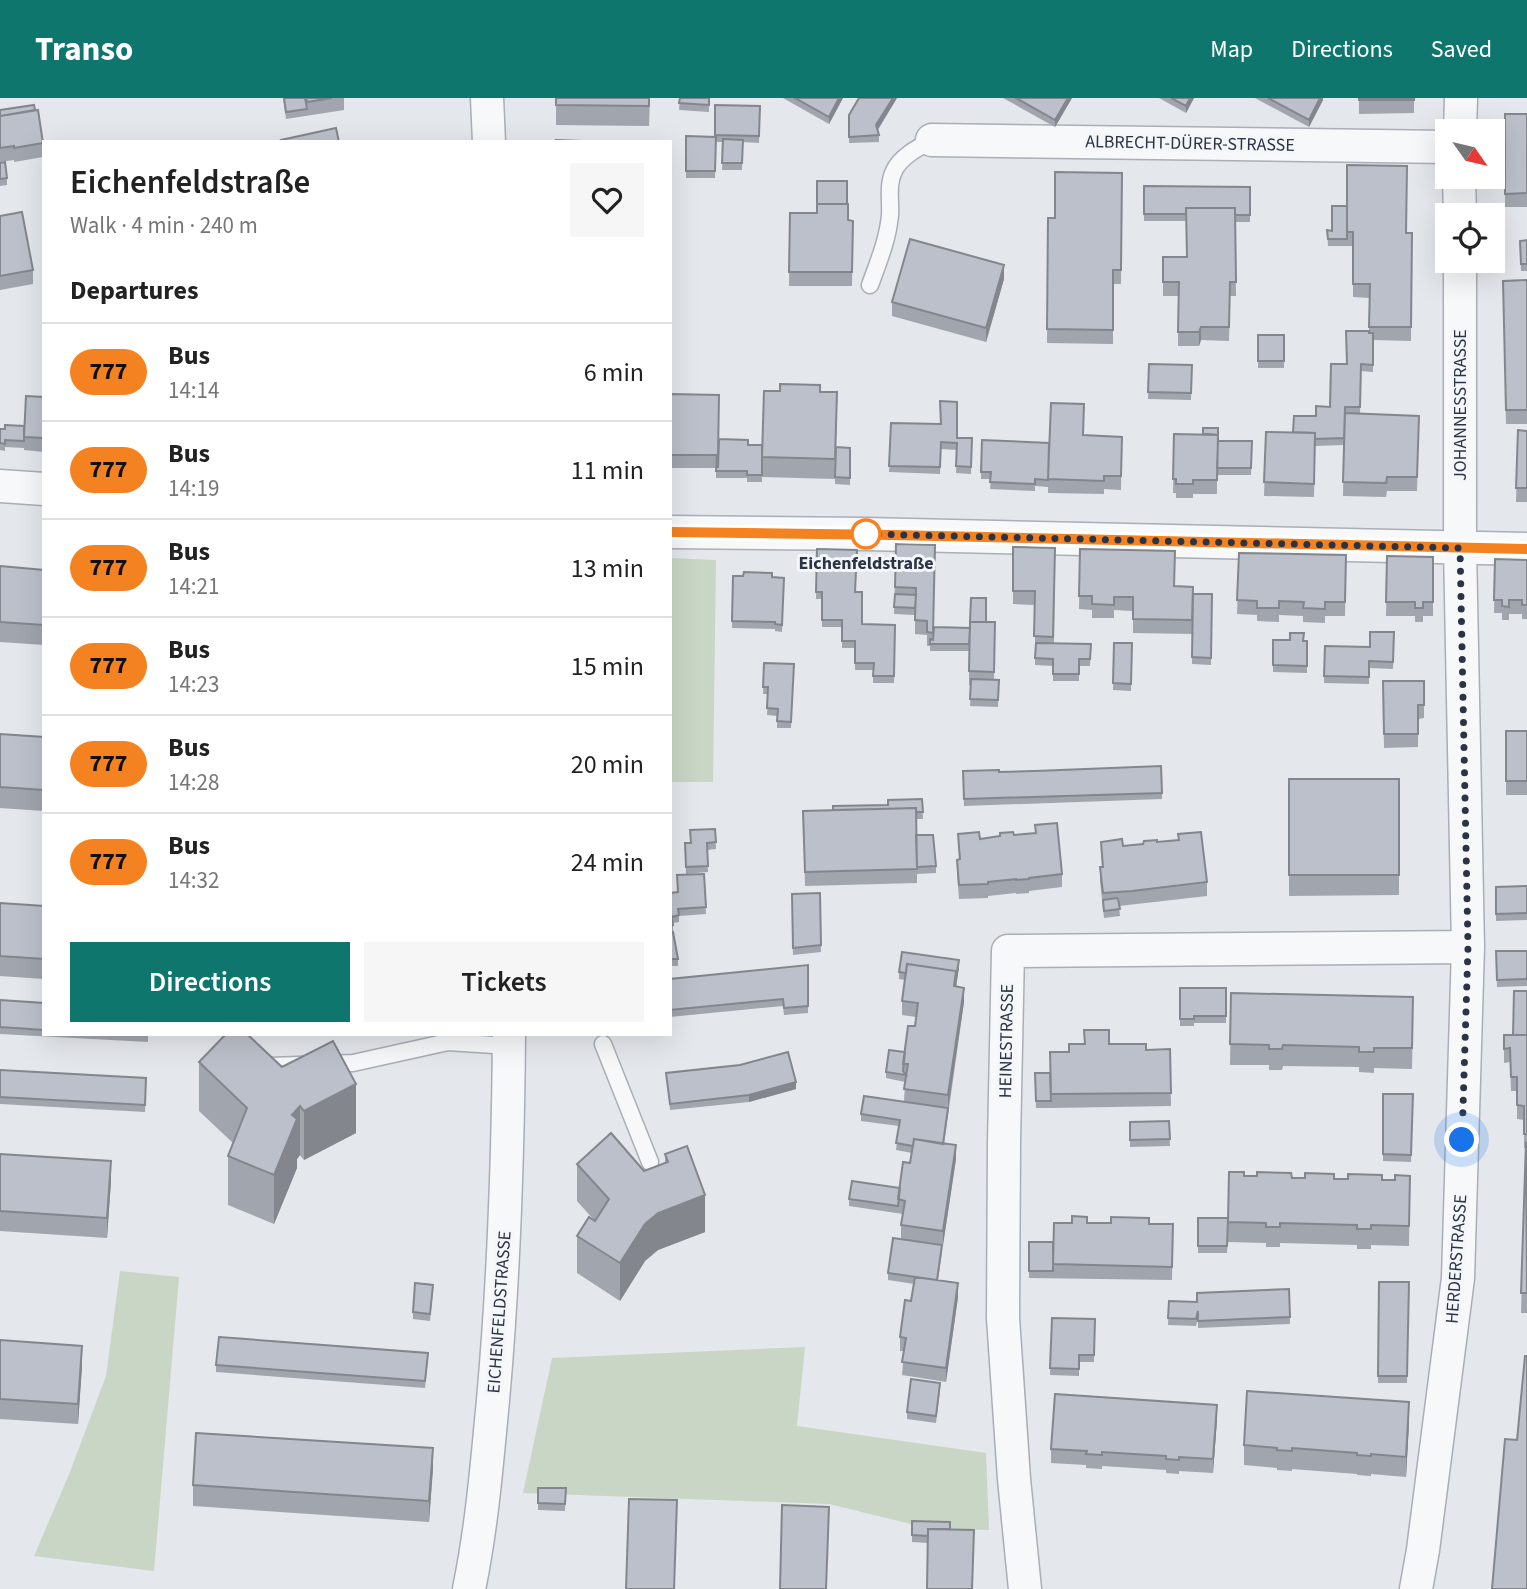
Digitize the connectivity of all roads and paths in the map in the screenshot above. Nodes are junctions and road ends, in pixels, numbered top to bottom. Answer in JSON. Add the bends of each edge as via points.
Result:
{"nodes":[{"id":1,"x":487,"y":98,"type":"edge"},
{"id":2,"x":1461,"y":98,"type":"edge"},
{"id":3,"x":1460,"y":119,"type":"edge"},
{"id":4,"x":489,"y":140,"type":"edge"},
{"id":5,"x":932,"y":140,"type":"joint"},
{"id":6,"x":1435,"y":146,"type":"edge"},
{"id":7,"x":1460,"y":273,"type":"edge"},
{"id":8,"x":870,"y":285,"type":"dead end"},
{"id":9,"x":0,"y":486,"type":"edge"},
{"id":10,"x":42,"y":489,"type":"edge"},
{"id":11,"x":672,"y":532,"type":"edge"},
{"id":12,"x":1460,"y":548,"type":"junction"},
{"id":13,"x":1527,"y":549,"type":"edge"},
{"id":14,"x":1468,"y":947,"type":"junction"},
{"id":15,"x":509,"y":1040,"type":"edge"},
{"id":16,"x":603,"y":1044,"type":"dead end"},
{"id":17,"x":271,"y":1066,"type":"edge"},
{"id":18,"x":650,"y":1162,"type":"dead end"},
{"id":19,"x":469,"y":1589,"type":"edge"},
{"id":20,"x":1025,"y":1589,"type":"edge"},
{"id":21,"x":1416,"y":1589,"type":"edge"}],
"edges":[{"from":1,"to":4,"type":"street"},
{"from":2,"to":3,"type":"street"},
{"from":5,"to":6,"type":"street","name":"ALBRECHT-DÜRER-STRASSE"},
{"from":5,"to":8,"type":"lane","via":[[911,152],[894,170],[890,216]]},
{"from":7,"to":12,"type":"street","name":"JOHANNESSTRASSE"},
{"from":9,"to":10,"type":"street"},
{"from":11,"to":12,"type":"street"},
{"from":12,"to":13,"type":"street"},
{"from":12,"to":14,"type":"street","name":"HERDERSTRASSE"},
{"from":14,"to":20,"type":"street","name":"HEINESTRASSE","via":[[1008,951],[1003,1318]]},
{"from":14,"to":21,"type":"street","name":"HERDERSTRASSE","via":[[1458,1278]]},
{"from":15,"to":17,"type":"lane","via":[[448,1042],[354,1063]]},
{"from":15,"to":19,"type":"street","name":"EICHENFELDSTRASSE","via":[[498,1349],[479,1538]]},
{"from":16,"to":18,"type":"lane"}]}
